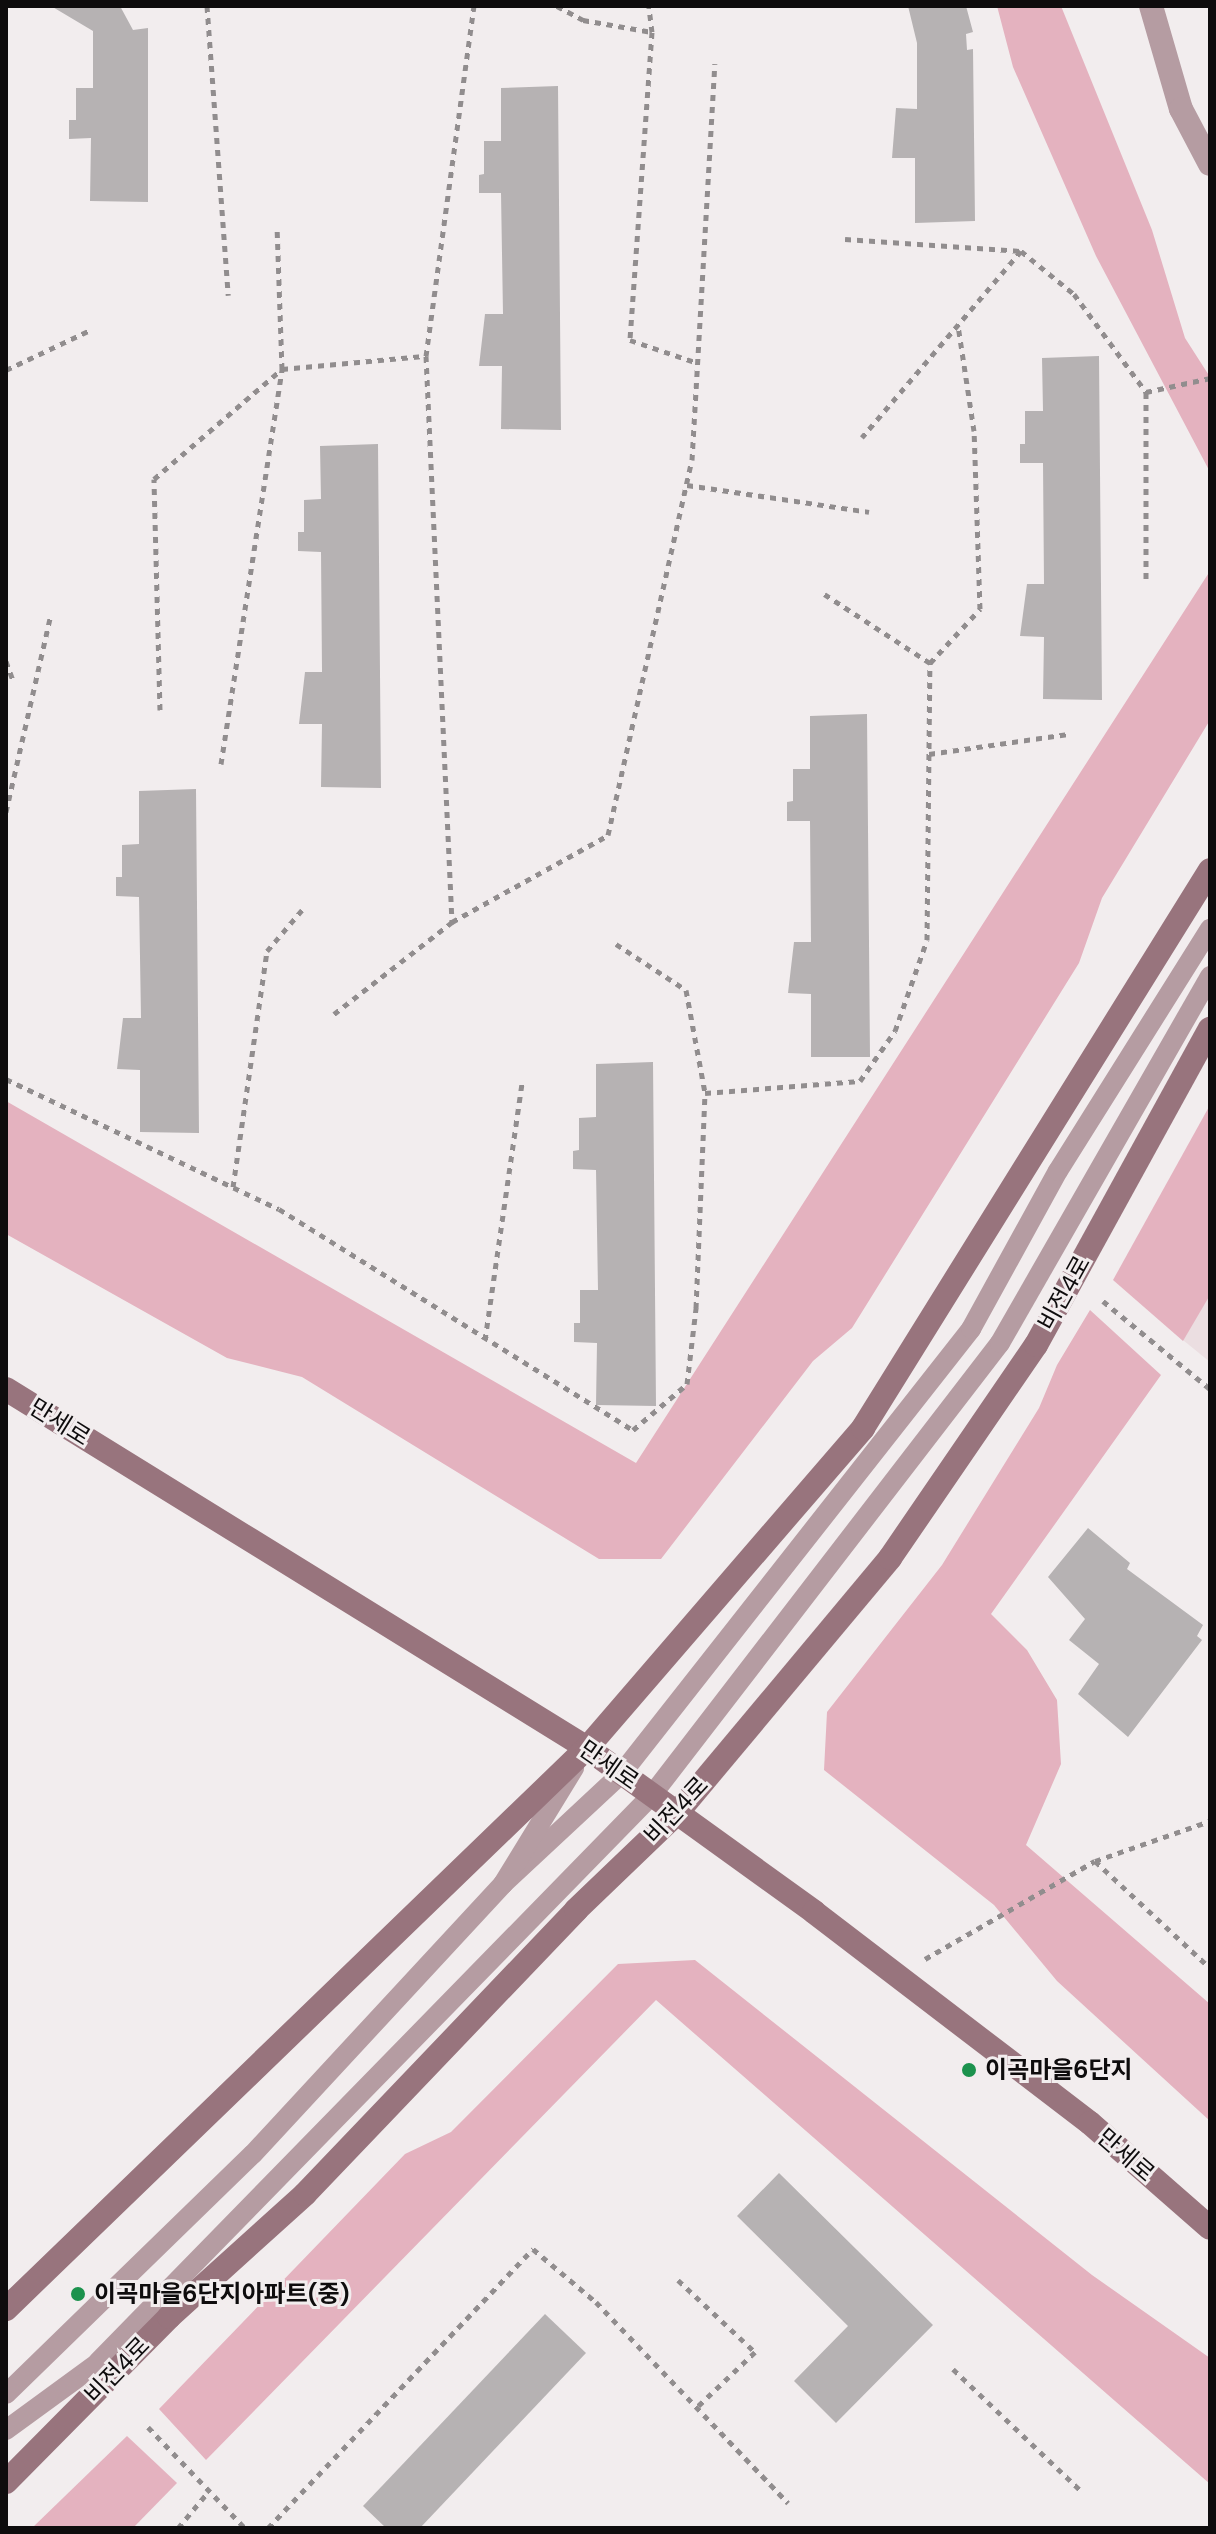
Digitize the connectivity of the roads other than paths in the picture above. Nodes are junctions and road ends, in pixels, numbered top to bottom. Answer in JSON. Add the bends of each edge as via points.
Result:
{"nodes":[{"id":1,"x":1151,"y":6,"type":"edge"},
{"id":2,"x":1210,"y":164,"type":"edge"},
{"id":3,"x":1210,"y":870,"type":"edge"},
{"id":4,"x":1210,"y":929,"type":"edge"},
{"id":5,"x":1210,"y":976,"type":"edge"},
{"id":6,"x":1210,"y":1029,"type":"edge"},
{"id":7,"x":6,"y":1389,"type":"edge"},
{"id":8,"x":587,"y":1748,"type":"junction"},
{"id":9,"x":622,"y":1773,"type":"junction"},
{"id":10,"x":652,"y":1795,"type":"junction"},
{"id":11,"x":677,"y":1813,"type":"junction"},
{"id":12,"x":503,"y":1884,"type":"junction"},
{"id":13,"x":1210,"y":2228,"type":"edge"},
{"id":14,"x":6,"y":2309,"type":"edge"},
{"id":15,"x":169,"y":2317,"type":"junction"},
{"id":16,"x":98,"y":2362,"type":"junction"},
{"id":17,"x":6,"y":2394,"type":"edge"},
{"id":18,"x":6,"y":2430,"type":"edge"},
{"id":19,"x":6,"y":2482,"type":"edge"}],
"edges":[{"from":1,"to":2,"type":"street","via":[[1181,109]]},
{"from":3,"to":8,"type":"main road","via":[[863,1428]]},
{"from":4,"to":9,"type":"lane","via":[[1058,1171],[971,1329]]},
{"from":5,"to":10,"type":"lane","via":[[1000,1343]]},
{"from":6,"to":11,"type":"main road","name":"비전4로","via":[[1036,1345],[890,1558]]},
{"from":7,"to":8,"type":"main road","name":"만세로"},
{"from":8,"to":9,"type":"main road","name":"만세로"},
{"from":8,"to":12,"type":"lane"},
{"from":8,"to":14,"type":"main road"},
{"from":9,"to":10,"type":"main road","name":"만세로"},
{"from":9,"to":12,"type":"lane"},
{"from":10,"to":11,"type":"main road","name":"만세로"},
{"from":10,"to":16,"type":"lane"},
{"from":11,"to":13,"type":"main road","name":"만세로","via":[[1090,2123]]},
{"from":11,"to":15,"type":"main road","name":"비전4로","via":[[576,1910],[305,2194]]},
{"from":12,"to":17,"type":"lane","via":[[253,2154]]},
{"from":15,"to":16,"type":"lane"},
{"from":15,"to":19,"type":"main road","name":"비전4로"},
{"from":16,"to":18,"type":"lane"}]}
